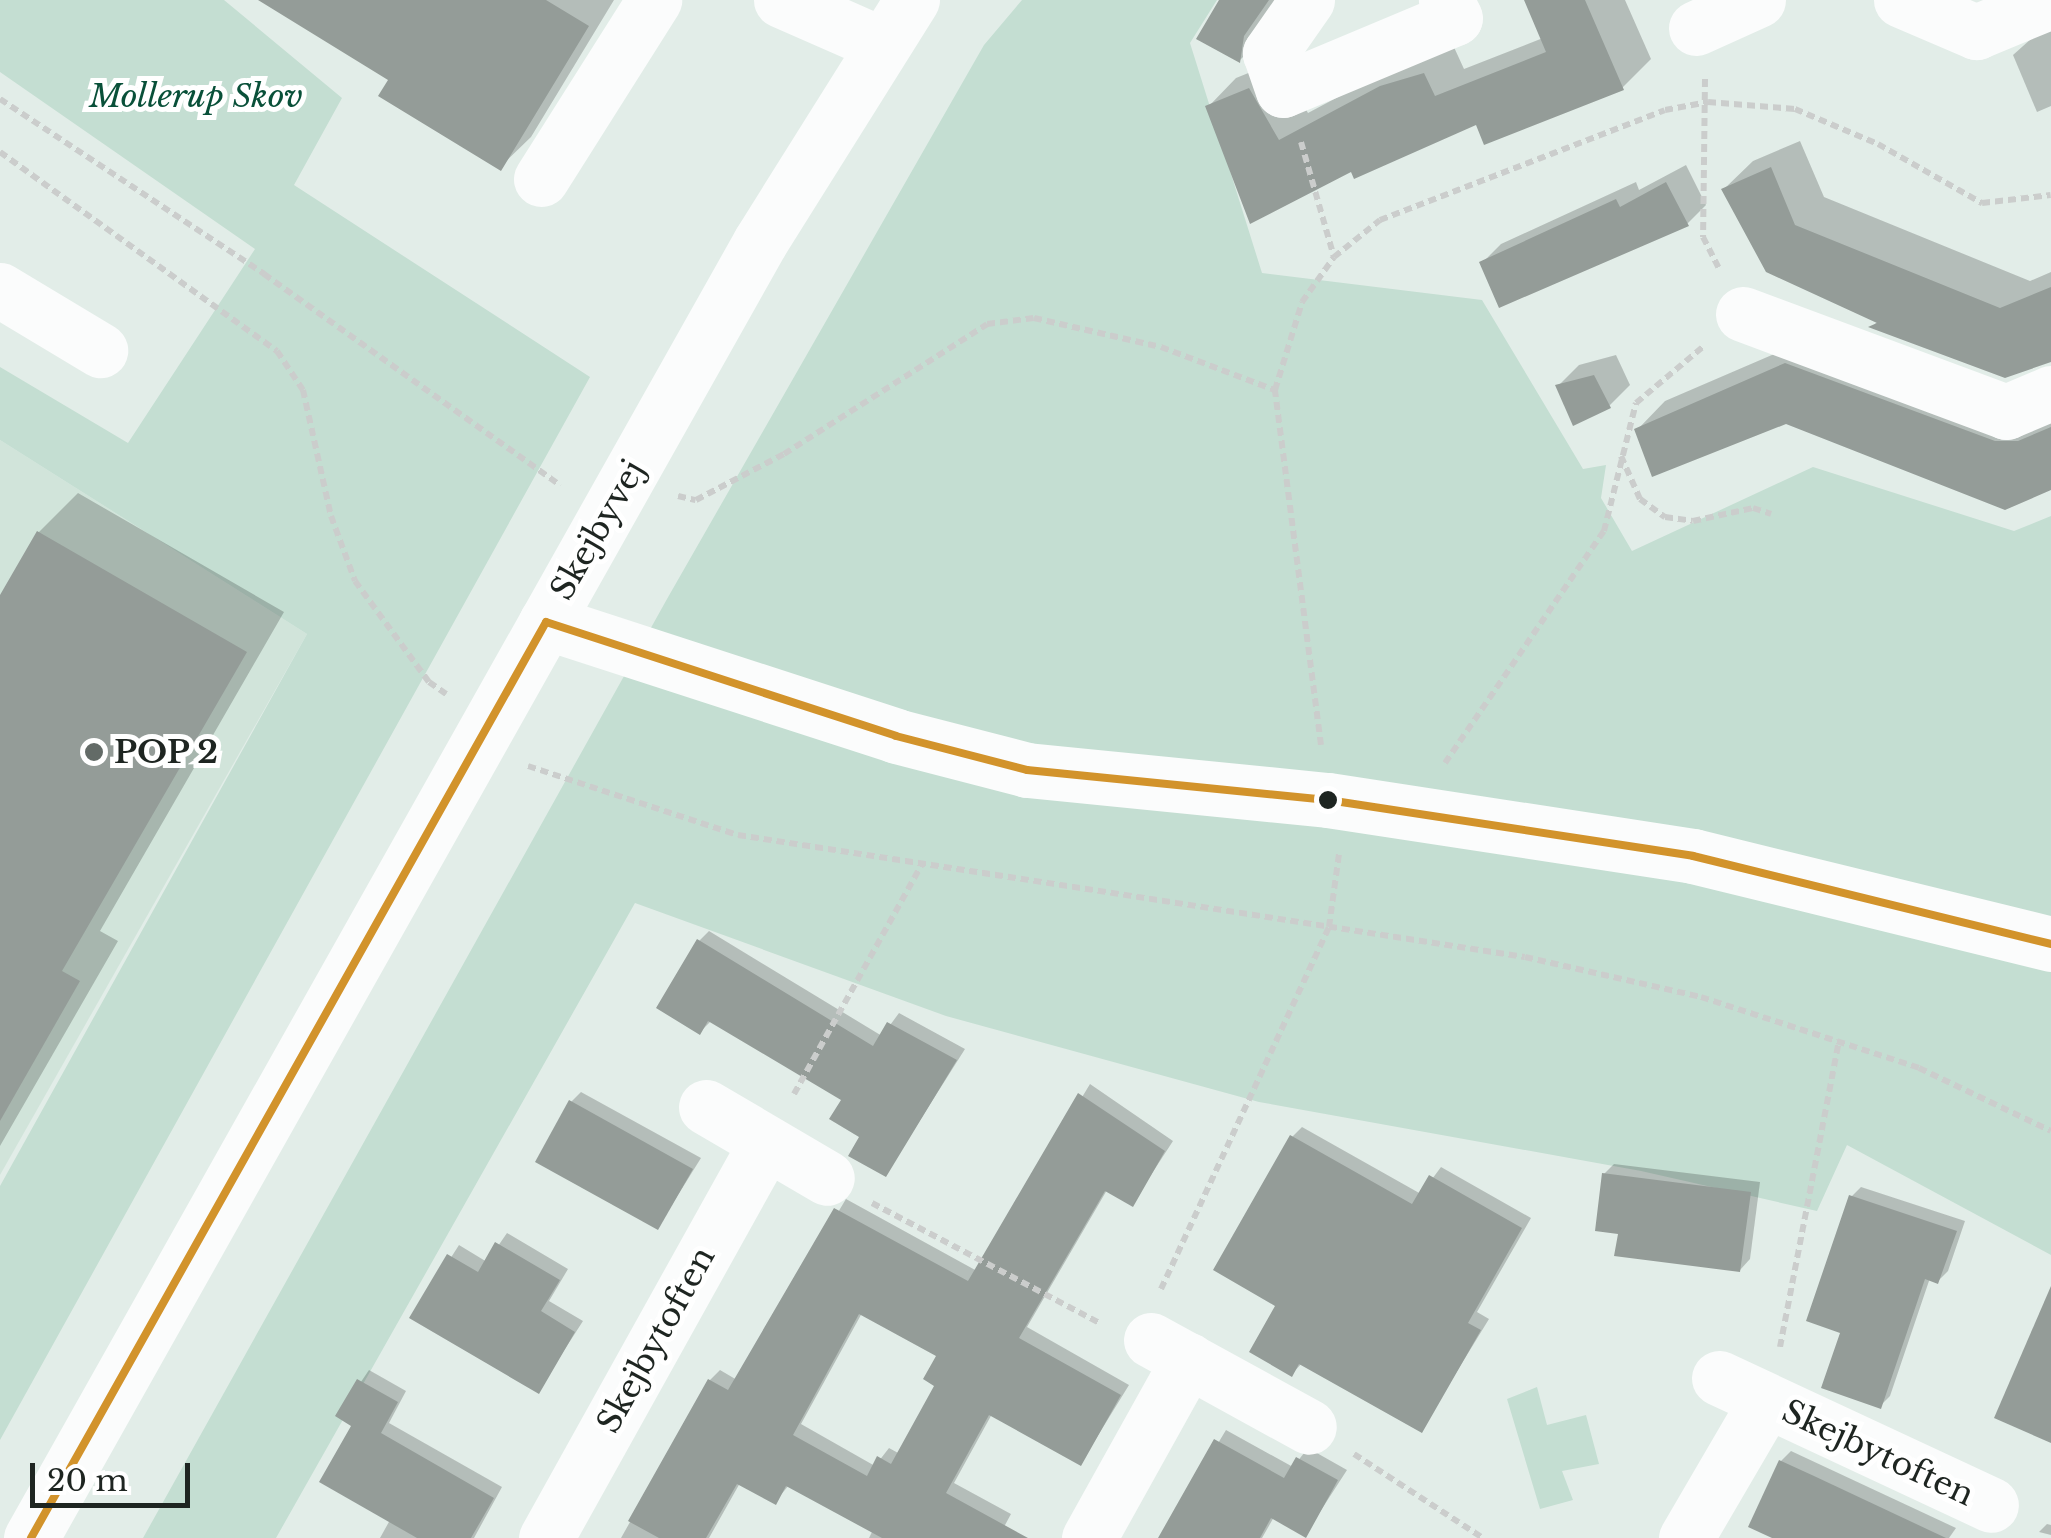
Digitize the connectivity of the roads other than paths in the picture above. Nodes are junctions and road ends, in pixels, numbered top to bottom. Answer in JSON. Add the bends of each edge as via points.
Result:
{"nodes":[{"id":1,"x":654,"y":0,"type":"edge"},
{"id":2,"x":781,"y":0,"type":"edge"},
{"id":3,"x":912,"y":0,"type":"edge"},
{"id":4,"x":1307,"y":0,"type":"edge"},
{"id":5,"x":1446,"y":0,"type":"edge"},
{"id":6,"x":1758,"y":0,"type":"edge"},
{"id":7,"x":1901,"y":0,"type":"edge"},
{"id":8,"x":2051,"y":2,"type":"edge"},
{"id":9,"x":1696,"y":28,"type":"road end"},
{"id":10,"x":881,"y":44,"type":"junction"},
{"id":11,"x":542,"y":179,"type":"dead end"},
{"id":12,"x":0,"y":290,"type":"edge"},
{"id":13,"x":1742,"y":314,"type":"road end"},
{"id":14,"x":100,"y":350,"type":"dead end"},
{"id":15,"x":2051,"y":393,"type":"edge"},
{"id":16,"x":546,"y":622,"type":"junction"},
{"id":17,"x":2051,"y":944,"type":"edge"},
{"id":18,"x":706,"y":1108,"type":"dead end"},
{"id":19,"x":766,"y":1143,"type":"junction"},
{"id":20,"x":827,"y":1178,"type":"road end"},
{"id":21,"x":1309,"y":1427,"type":"road end"},
{"id":22,"x":1991,"y":1505,"type":"dead end"},
{"id":23,"x":31,"y":1538,"type":"edge"},
{"id":24,"x":546,"y":1538,"type":"edge"},
{"id":25,"x":1089,"y":1538,"type":"edge"},
{"id":26,"x":1686,"y":1538,"type":"edge"}],
"edges":[{"from":1,"to":11,"type":"street"},
{"from":2,"to":10,"type":"street"},
{"from":3,"to":10,"type":"street","name":"Skejbyvej"},
{"from":4,"to":5,"type":"street","via":[[1270,53],[1283,90],[1455,18]]},
{"from":6,"to":9,"type":"street"},
{"from":7,"to":8,"type":"street","via":[[1976,32]]},
{"from":10,"to":16,"type":"street","name":"Skejbyvej"},
{"from":12,"to":14,"type":"street"},
{"from":13,"to":15,"type":"street","via":[[2006,412]]},
{"from":16,"to":17,"type":"street","via":[[896,736],[1026,770],[1337,802],[1692,856]]},
{"from":16,"to":23,"type":"street","name":"Skejbyvej"},
{"from":18,"to":19,"type":"street"},
{"from":19,"to":20,"type":"street"},
{"from":19,"to":24,"type":"street","name":"Skejbytoften"},
{"from":21,"to":25,"type":"street","via":[[1170,1350]]},
{"from":22,"to":26,"type":"street","name":"Skejbytoften","via":[[1742,1389]]}]}
